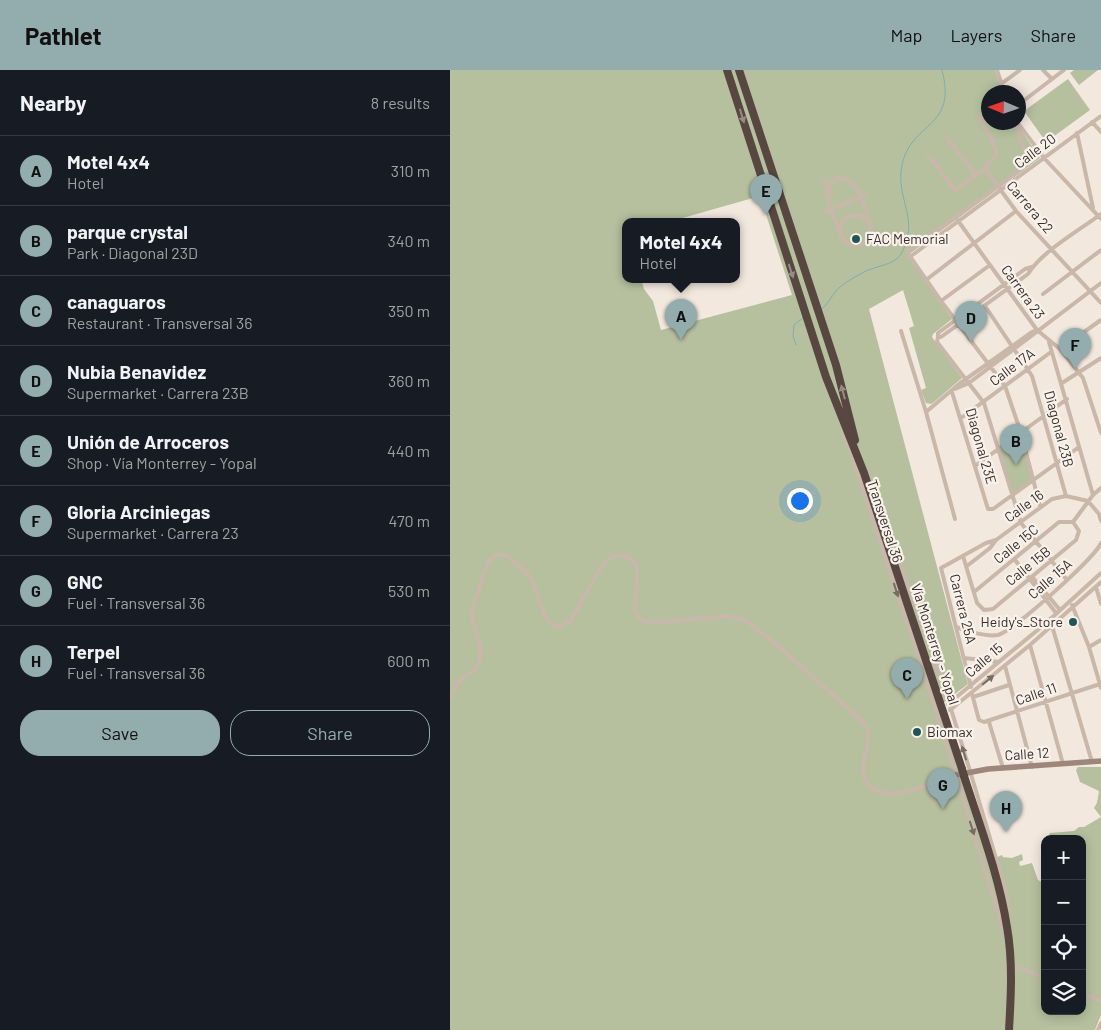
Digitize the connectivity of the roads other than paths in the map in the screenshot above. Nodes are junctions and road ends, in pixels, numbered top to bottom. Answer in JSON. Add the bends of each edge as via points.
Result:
{"nodes":[{"id":1,"x":727,"y":70,"type":"edge"},
{"id":2,"x":739,"y":70,"type":"edge"},
{"id":3,"x":997,"y":70,"type":"edge"},
{"id":4,"x":1020,"y":70,"type":"edge"},
{"id":5,"x":1044,"y":70,"type":"edge"},
{"id":6,"x":1064,"y":70,"type":"edge"},
{"id":7,"x":1052,"y":79,"type":"junction"},
{"id":8,"x":1001,"y":84,"type":"joint"},
{"id":9,"x":1026,"y":99,"type":"edge"},
{"id":10,"x":1101,"y":116,"type":"edge"},
{"id":11,"x":979,"y":117,"type":"dead end"},
{"id":12,"x":1092,"y":122,"type":"junction"},
{"id":13,"x":1019,"y":130,"type":"edge"},
{"id":14,"x":1023,"y":130,"type":"edge"},
{"id":15,"x":1101,"y":132,"type":"edge"},
{"id":16,"x":1077,"y":133,"type":"junction"},
{"id":17,"x":947,"y":138,"type":"dead end"},
{"id":18,"x":928,"y":155,"type":"dead end"},
{"id":19,"x":1044,"y":158,"type":"junction"},
{"id":20,"x":986,"y":168,"type":"junction"},
{"id":21,"x":975,"y":174,"type":"junction"},
{"id":22,"x":822,"y":181,"type":"dead end"},
{"id":23,"x":997,"y":187,"type":"junction"},
{"id":24,"x":1000,"y":192,"type":"junction"},
{"id":25,"x":864,"y":196,"type":"junction"},
{"id":26,"x":830,"y":208,"type":"junction"},
{"id":27,"x":1016,"y":211,"type":"junction"},
{"id":28,"x":1094,"y":211,"type":"junction"},
{"id":29,"x":825,"y":212,"type":"dead end"},
{"id":30,"x":1100,"y":216,"type":"edge"},
{"id":31,"x":957,"y":220,"type":"junction"},
{"id":32,"x":870,"y":224,"type":"junction"},
{"id":33,"x":840,"y":233,"type":"junction"},
{"id":34,"x":975,"y":243,"type":"junction"},
{"id":35,"x":1052,"y":250,"type":"junction"},
{"id":36,"x":1101,"y":250,"type":"edge"},
{"id":37,"x":990,"y":265,"type":"junction"},
{"id":38,"x":1072,"y":272,"type":"junction"},
{"id":39,"x":926,"y":280,"type":"junction"},
{"id":40,"x":1101,"y":283,"type":"edge"},
{"id":41,"x":1006,"y":286,"type":"junction"},
{"id":42,"x":1090,"y":291,"type":"junction"},
{"id":43,"x":1043,"y":294,"type":"dead end"},
{"id":44,"x":941,"y":301,"type":"junction"},
{"id":45,"x":1101,"y":303,"type":"edge"},
{"id":46,"x":984,"y":306,"type":"junction"},
{"id":47,"x":955,"y":320,"type":"junction"},
{"id":48,"x":1101,"y":320,"type":"edge"},
{"id":49,"x":959,"y":325,"type":"junction"},
{"id":50,"x":1037,"y":330,"type":"junction"},
{"id":51,"x":901,"y":331,"type":"dead end"},
{"id":52,"x":938,"y":337,"type":"junction"},
{"id":53,"x":1049,"y":342,"type":"junction"},
{"id":54,"x":1012,"y":348,"type":"junction"},
{"id":55,"x":1060,"y":350,"type":"junction"},
{"id":56,"x":1051,"y":352,"type":"junction"},
{"id":57,"x":1101,"y":358,"type":"edge"},
{"id":58,"x":989,"y":365,"type":"junction"},
{"id":59,"x":1028,"y":369,"type":"junction"},
{"id":60,"x":1079,"y":372,"type":"junction"},
{"id":61,"x":826,"y":377,"type":"junction"},
{"id":62,"x":967,"y":381,"type":"junction"},
{"id":63,"x":1062,"y":383,"type":"junction"},
{"id":64,"x":1006,"y":386,"type":"junction"},
{"id":65,"x":954,"y":391,"type":"junction"},
{"id":66,"x":1066,"y":399,"type":"junction"},
{"id":67,"x":984,"y":403,"type":"junction"},
{"id":68,"x":926,"y":412,"type":"junction"},
{"id":69,"x":1044,"y":414,"type":"junction"},
{"id":70,"x":961,"y":418,"type":"junction"},
{"id":71,"x":1021,"y":433,"type":"junction"},
{"id":72,"x":1101,"y":433,"type":"edge"},
{"id":73,"x":1079,"y":447,"type":"junction"},
{"id":74,"x":999,"y":450,"type":"junction"},
{"id":75,"x":1056,"y":462,"type":"junction"},
{"id":76,"x":975,"y":466,"type":"junction"},
{"id":77,"x":864,"y":473,"type":"junction"},
{"id":78,"x":1034,"y":480,"type":"junction"},
{"id":79,"x":1101,"y":488,"type":"edge"},
{"id":80,"x":1093,"y":495,"type":"junction"},
{"id":81,"x":1012,"y":496,"type":"junction"},
{"id":82,"x":1066,"y":496,"type":"junction"},
{"id":83,"x":1088,"y":501,"type":"junction"},
{"id":84,"x":1040,"y":506,"type":"junction"},
{"id":85,"x":876,"y":510,"type":"junction"},
{"id":86,"x":955,"y":519,"type":"dead end"},
{"id":87,"x":1101,"y":521,"type":"edge"},
{"id":88,"x":1073,"y":522,"type":"junction"},
{"id":89,"x":1021,"y":523,"type":"junction"},
{"id":90,"x":996,"y":540,"type":"junction"},
{"id":91,"x":1036,"y":542,"type":"junction"},
{"id":92,"x":1101,"y":545,"type":"edge"},
{"id":93,"x":963,"y":556,"type":"junction"},
{"id":94,"x":1014,"y":560,"type":"junction"},
{"id":95,"x":1052,"y":562,"type":"junction"},
{"id":96,"x":967,"y":566,"type":"junction"},
{"id":97,"x":1101,"y":573,"type":"edge"},
{"id":98,"x":1030,"y":578,"type":"junction"},
{"id":99,"x":1067,"y":580,"type":"junction"},
{"id":100,"x":1101,"y":582,"type":"edge"},
{"id":101,"x":1096,"y":587,"type":"junction"},
{"id":102,"x":974,"y":592,"type":"junction"},
{"id":103,"x":1047,"y":597,"type":"junction"},
{"id":104,"x":1069,"y":602,"type":"junction"},
{"id":105,"x":1101,"y":604,"type":"edge"},
{"id":106,"x":1073,"y":607,"type":"junction"},
{"id":107,"x":1058,"y":612,"type":"junction"},
{"id":108,"x":1050,"y":619,"type":"junction"},
{"id":109,"x":1054,"y":625,"type":"junction"},
{"id":110,"x":956,"y":626,"type":"junction"},
{"id":111,"x":1101,"y":640,"type":"edge"},
{"id":112,"x":1030,"y":645,"type":"junction"},
{"id":113,"x":1089,"y":647,"type":"junction"},
{"id":114,"x":1007,"y":655,"type":"junction"},
{"id":115,"x":964,"y":658,"type":"junction"},
{"id":116,"x":1011,"y":661,"type":"junction"},
{"id":117,"x":999,"y":662,"type":"junction"},
{"id":118,"x":1005,"y":666,"type":"junction"},
{"id":119,"x":1009,"y":685,"type":"junction"},
{"id":120,"x":1100,"y":686,"type":"edge"},
{"id":121,"x":971,"y":687,"type":"junction"},
{"id":122,"x":1072,"y":693,"type":"junction"},
{"id":123,"x":972,"y":695,"type":"junction"},
{"id":124,"x":450,"y":698,"type":"edge"},
{"id":125,"x":1045,"y":703,"type":"junction"},
{"id":126,"x":948,"y":704,"type":"junction"},
{"id":127,"x":950,"y":710,"type":"junction"},
{"id":128,"x":1017,"y":712,"type":"junction"},
{"id":129,"x":989,"y":722,"type":"junction"},
{"id":130,"x":1101,"y":761,"type":"edge"},
{"id":131,"x":1092,"y":762,"type":"junction"},
{"id":132,"x":1063,"y":764,"type":"junction"},
{"id":133,"x":1032,"y":767,"type":"junction"},
{"id":134,"x":1003,"y":768,"type":"junction"},
{"id":135,"x":963,"y":773,"type":"junction"},
{"id":136,"x":1010,"y":961,"type":"junction"},
{"id":137,"x":1041,"y":976,"type":"edge"},
{"id":138,"x":1086,"y":995,"type":"edge"},
{"id":139,"x":1101,"y":1001,"type":"edge"},
{"id":140,"x":1101,"y":1023,"type":"edge"},
{"id":141,"x":1009,"y":1030,"type":"edge"},
{"id":142,"x":1098,"y":1030,"type":"edge"}],
"edges":[{"from":1,"to":61,"type":"highway","name":"Vía Monterrey - Yopal","one_way":true},
{"from":77,"to":2,"type":"highway","name":"Vía Monterrey - Yopal","one_way":true,"via":[[836,365]]},
{"from":3,"to":8,"type":"street"},
{"from":4,"to":8,"type":"street"},
{"from":5,"to":7,"type":"street"},
{"from":6,"to":7,"type":"street"},
{"from":7,"to":9,"type":"street"},
{"from":10,"to":12,"type":"street","name":"Calle 20"},
{"from":11,"to":20,"type":"street","via":[[997,154]]},
{"from":12,"to":15,"type":"street"},
{"from":12,"to":16,"type":"street","name":"Calle 20"},
{"from":13,"to":23,"type":"street","via":[[1026,161],[1022,169]]},
{"from":14,"to":19,"type":"street"},
{"from":16,"to":19,"type":"street","name":"Calle 20"},
{"from":16,"to":28,"type":"street"},
{"from":17,"to":21,"type":"street"},
{"from":18,"to":21,"type":"street","via":[[955,190]]},
{"from":19,"to":24,"type":"street","name":"Calle 20"},
{"from":19,"to":28,"type":"street"},
{"from":20,"to":21,"type":"street"},
{"from":20,"to":23,"type":"street","name":"Carrera 22"},
{"from":22,"to":26,"type":"street","via":[[827,183]]},
{"from":23,"to":24,"type":"street","name":"Carrera 22"},
{"from":23,"to":31,"type":"street"},
{"from":24,"to":27,"type":"street","name":"Carrera 22"},
{"from":24,"to":31,"type":"street","name":"Calle 20"},
{"from":25,"to":26,"type":"street"},
{"from":25,"to":26,"type":"street","via":[[851,183],[837,178],[830,187]]},
{"from":25,"to":32,"type":"street"},
{"from":26,"to":29,"type":"street"},
{"from":26,"to":33,"type":"street"},
{"from":27,"to":34,"type":"street"},
{"from":27,"to":35,"type":"street","name":"Carrera 22"},
{"from":28,"to":30,"type":"street"},
{"from":30,"to":35,"type":"street"},
{"from":31,"to":34,"type":"street","name":"Carrera 23"},
{"from":31,"to":39,"type":"street","name":"Calle 20","via":[[909,254]]},
{"from":32,"to":33,"type":"street","via":[[863,217],[852,216],[842,223]]},
{"from":32,"to":33,"type":"street","via":[[870,236],[861,244],[847,242]]},
{"from":34,"to":37,"type":"street","name":"Carrera 23"},
{"from":34,"to":39,"type":"street"},
{"from":35,"to":38,"type":"street","name":"Carrera 22"},
{"from":35,"to":41,"type":"street","via":[[1028,274]]},
{"from":36,"to":38,"type":"street"},
{"from":37,"to":41,"type":"street","name":"Carrera 23"},
{"from":37,"to":44,"type":"street"},
{"from":38,"to":42,"type":"street","name":"Carrera 22"},
{"from":38,"to":43,"type":"street"},
{"from":39,"to":44,"type":"street"},
{"from":40,"to":42,"type":"street"},
{"from":41,"to":46,"type":"street"},
{"from":41,"to":47,"type":"street"},
{"from":41,"to":50,"type":"street","name":"Carrera 23"},
{"from":42,"to":45,"type":"street","name":"Carrera 22"},
{"from":42,"to":50,"type":"street"},
{"from":44,"to":47,"type":"street"},
{"from":46,"to":49,"type":"street"},
{"from":46,"to":54,"type":"street","name":"Diagonal 23B"},
{"from":47,"to":49,"type":"street"},
{"from":47,"to":52,"type":"street"},
{"from":48,"to":55,"type":"street"},
{"from":49,"to":52,"type":"street"},
{"from":49,"to":58,"type":"street"},
{"from":50,"to":53,"type":"street","name":"Carrera 23"},
{"from":50,"to":54,"type":"street"},
{"from":51,"to":68,"type":"street"},
{"from":52,"to":62,"type":"street","via":[[937,342]]},
{"from":53,"to":55,"type":"street","name":"Carrera 23"},
{"from":53,"to":56,"type":"street"},
{"from":54,"to":58,"type":"street"},
{"from":54,"to":59,"type":"street","name":"Diagonal 23B"},
{"from":55,"to":60,"type":"street","name":"Carrera 23"},
{"from":56,"to":59,"type":"street","name":"Calle 17A"},
{"from":56,"to":63,"type":"street"},
{"from":57,"to":60,"type":"street"},
{"from":58,"to":62,"type":"street"},
{"from":58,"to":64,"type":"street"},
{"from":59,"to":64,"type":"street","name":"Calle 17A"},
{"from":59,"to":69,"type":"street","name":"Diagonal 23B"},
{"from":60,"to":63,"type":"street"},
{"from":60,"to":72,"type":"street","name":"Carrera 23","via":[[1086,384]]},
{"from":61,"to":77,"type":"highway","name":"Vía Monterrey - Yopal"},
{"from":61,"to":135,"type":"street","name":"Transversal 36","one_way":true},
{"from":62,"to":65,"type":"street"},
{"from":62,"to":67,"type":"street"},
{"from":63,"to":66,"type":"street"},
{"from":64,"to":67,"type":"street","name":"Calle 17A"},
{"from":64,"to":71,"type":"street"},
{"from":65,"to":68,"type":"street"},
{"from":65,"to":70,"type":"street","name":"Diagonal 23E"},
{"from":66,"to":69,"type":"street"},
{"from":66,"to":73,"type":"street"},
{"from":67,"to":70,"type":"street","name":"Calle 17A"},
{"from":67,"to":74,"type":"street"},
{"from":68,"to":86,"type":"street"},
{"from":69,"to":71,"type":"street"},
{"from":69,"to":75,"type":"street","name":"Diagonal 23B"},
{"from":70,"to":76,"type":"street","name":"Diagonal 23E"},
{"from":71,"to":74,"type":"street"},
{"from":71,"to":78,"type":"street"},
{"from":73,"to":75,"type":"street"},
{"from":73,"to":80,"type":"street"},
{"from":74,"to":76,"type":"street"},
{"from":74,"to":81,"type":"street"},
{"from":75,"to":78,"type":"street"},
{"from":75,"to":82,"type":"street","name":"Diagonal 23B"},
{"from":76,"to":81,"type":"street","name":"Diagonal 23E","via":[[987,507],[993,509]]},
{"from":77,"to":85,"type":"highway","name":"Vía Monterrey - Yopal"},
{"from":78,"to":81,"type":"street"},
{"from":78,"to":84,"type":"street"},
{"from":79,"to":80,"type":"street"},
{"from":80,"to":83,"type":"street"},
{"from":81,"to":89,"type":"street"},
{"from":82,"to":83,"type":"street","name":"Calle 16"},
{"from":82,"to":84,"type":"street","name":"Calle 16"},
{"from":83,"to":87,"type":"street"},
{"from":83,"to":88,"type":"street"},
{"from":84,"to":89,"type":"street","name":"Calle 16"},
{"from":85,"to":126,"type":"street","name":"Transversal 36","via":[[904,573]]},
{"from":85,"to":135,"type":"highway","name":"Vía Monterrey - Yopal"},
{"from":88,"to":91,"type":"street","name":"Calle 15C","via":[[1059,522]]},
{"from":88,"to":95,"type":"street","name":"Calle 15B","via":[[1078,531],[1076,540]]},
{"from":89,"to":90,"type":"street","name":"Calle 16"},
{"from":89,"to":91,"type":"street"},
{"from":90,"to":93,"type":"street"},
{"from":90,"to":96,"type":"street","name":"Calle 16"},
{"from":91,"to":94,"type":"street","name":"Calle 15C"},
{"from":91,"to":95,"type":"street"},
{"from":92,"to":99,"type":"street","name":"Calle 15A"},
{"from":93,"to":96,"type":"street"},
{"from":93,"to":110,"type":"street","name":"Carrera 25A","via":[[943,565],[941,571]]},
{"from":94,"to":98,"type":"street"},
{"from":94,"to":102,"type":"street","name":"Calle 15C"},
{"from":95,"to":98,"type":"street","name":"Calle 15B"},
{"from":95,"to":99,"type":"street"},
{"from":96,"to":102,"type":"street"},
{"from":97,"to":104,"type":"street","name":"Calle 15"},
{"from":98,"to":102,"type":"street","name":"Calle 15B","via":[[993,609],[984,610],[977,603]]},
{"from":98,"to":103,"type":"street"},
{"from":99,"to":103,"type":"street","name":"Calle 15A"},
{"from":100,"to":101,"type":"street","name":"Calle 15"},
{"from":101,"to":105,"type":"street"},
{"from":101,"to":106,"type":"street","name":"Calle 15"},
{"from":103,"to":107,"type":"street"},
{"from":103,"to":110,"type":"street","name":"Calle 15A","via":[[998,635]]},
{"from":104,"to":106,"type":"street"},
{"from":104,"to":107,"type":"street","name":"Calle 15"},
{"from":106,"to":109,"type":"street","name":"Calle 15"},
{"from":106,"to":113,"type":"street"},
{"from":107,"to":108,"type":"street","name":"Calle 15"},
{"from":108,"to":109,"type":"street"},
{"from":108,"to":114,"type":"street","name":"Calle 15"},
{"from":109,"to":112,"type":"street","name":"Calle 15"},
{"from":109,"to":122,"type":"street"},
{"from":110,"to":115,"type":"street","name":"Carrera 25A"},
{"from":111,"to":113,"type":"street"},
{"from":112,"to":116,"type":"street","name":"Calle 15"},
{"from":112,"to":125,"type":"street"},
{"from":113,"to":120,"type":"street"},
{"from":114,"to":116,"type":"street"},
{"from":114,"to":117,"type":"street","name":"Calle 15"},
{"from":115,"to":117,"type":"street"},
{"from":115,"to":121,"type":"street","name":"Carrera 25A"},
{"from":116,"to":118,"type":"street","name":"Calle 15"},
{"from":117,"to":121,"type":"street","name":"Calle 15"},
{"from":118,"to":119,"type":"street"},
{"from":123,"to":118,"type":"street","name":"Calle 15","one_way":true},
{"from":119,"to":123,"type":"street"},
{"from":119,"to":128,"type":"street"},
{"from":120,"to":122,"type":"street","name":"Calle 11"},
{"from":121,"to":126,"type":"street","name":"Calle 15"},
{"from":122,"to":125,"type":"street","name":"Calle 11"},
{"from":122,"to":131,"type":"street"},
{"from":123,"to":127,"type":"street","name":"Calle 15"},
{"from":123,"to":129,"type":"street","via":[[979,720]]},
{"from":124,"to":135,"type":"street","via":[[458,682],[479,663],[481,648],[471,613],[491,558],[502,554],[518,565],[535,587],[544,618],[550,623],[563,624],[571,620],[603,564],[610,558],[622,556],[630,559],[637,568],[635,608],[644,621],[740,618],[782,649],[863,722],[869,736],[863,775],[875,791],[894,795]]},
{"from":125,"to":128,"type":"street","name":"Calle 11"},
{"from":125,"to":132,"type":"street"},
{"from":126,"to":127,"type":"street","name":"Transversal 36"},
{"from":135,"to":127,"type":"street","name":"Transversal 36","one_way":true},
{"from":128,"to":129,"type":"street","name":"Calle 11"},
{"from":128,"to":133,"type":"street"},
{"from":129,"to":134,"type":"street"},
{"from":130,"to":131,"type":"main road","name":"Calle 12"},
{"from":131,"to":132,"type":"main road","name":"Calle 12"},
{"from":132,"to":133,"type":"main road","name":"Calle 12"},
{"from":133,"to":134,"type":"main road","name":"Calle 12"},
{"from":134,"to":135,"type":"main road","name":"Calle 12"},
{"from":135,"to":136,"type":"street","name":"Transversal 36","one_way":true},
{"from":135,"to":136,"type":"highway","name":"Vía Monterrey - Yopal","via":[[1001,895]]},
{"from":136,"to":137,"type":"street"},
{"from":136,"to":141,"type":"highway","name":"Vía Monterrey - Yopal"},
{"from":138,"to":139,"type":"street"},
{"from":140,"to":142,"type":"street"}]}
